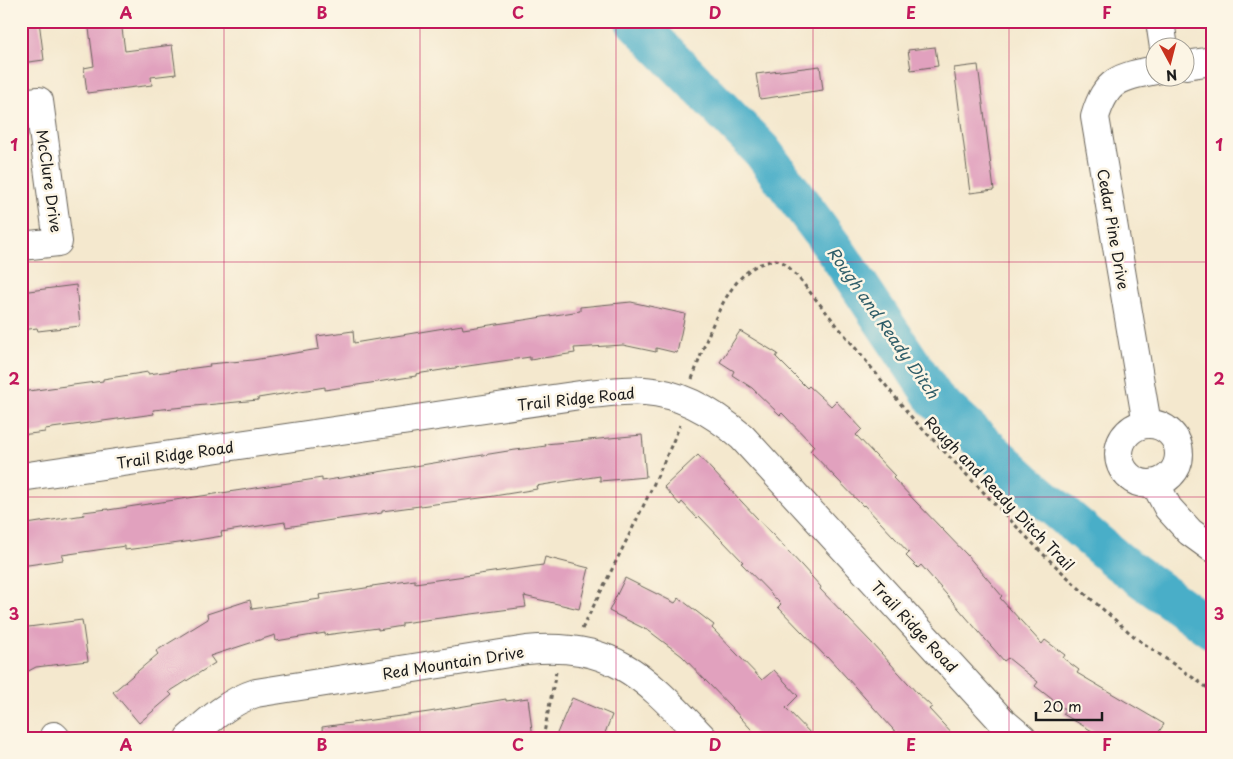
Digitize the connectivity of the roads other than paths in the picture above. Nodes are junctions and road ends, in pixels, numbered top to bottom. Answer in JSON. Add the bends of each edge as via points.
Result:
{"nodes":[{"id":1,"x":1160,"y":21,"type":"edge"},
{"id":2,"x":1163,"y":38,"type":"edge"},
{"id":3,"x":1212,"y":61,"type":"edge"},
{"id":4,"x":1196,"y":63,"type":"edge"},
{"id":5,"x":1146,"y":72,"type":"edge"},
{"id":6,"x":21,"y":103,"type":"edge"},
{"id":7,"x":21,"y":246,"type":"edge"},
{"id":8,"x":1147,"y":424,"type":"junction"},
{"id":9,"x":21,"y":476,"type":"edge"},
{"id":10,"x":1155,"y":483,"type":"junction"},
{"id":11,"x":1212,"y":548,"type":"edge"},
{"id":12,"x":189,"y":738,"type":"edge"},
{"id":13,"x":703,"y":738,"type":"edge"},
{"id":14,"x":1022,"y":738,"type":"edge"}],
"edges":[{"from":1,"to":2,"type":"street"},
{"from":3,"to":4,"type":"street"},
{"from":5,"to":8,"type":"street","name":"Cedar Pine Drive","via":[[1113,83],[1100,98],[1095,117]]},
{"from":6,"to":7,"type":"street","name":"McClure Drive","via":[[39,101],[58,242]]},
{"from":8,"to":10,"type":"street","via":[[1166,429],[1173,436],[1179,455],[1172,473]]},
{"from":8,"to":10,"type":"street","via":[[1137,426],[1123,439],[1119,458],[1122,467],[1136,481]]},
{"from":9,"to":14,"type":"street","name":"Trail Ridge Road","via":[[588,394],[646,391],[665,394],[686,401],[725,422],[742,437],[1002,721]]},
{"from":10,"to":11,"type":"street","via":[[1168,508],[1190,532]]},
{"from":12,"to":13,"type":"street","name":"Red Mountain Drive","via":[[225,708],[244,696],[256,693],[517,652],[566,649],[601,656],[630,670],[664,698]]}]}
